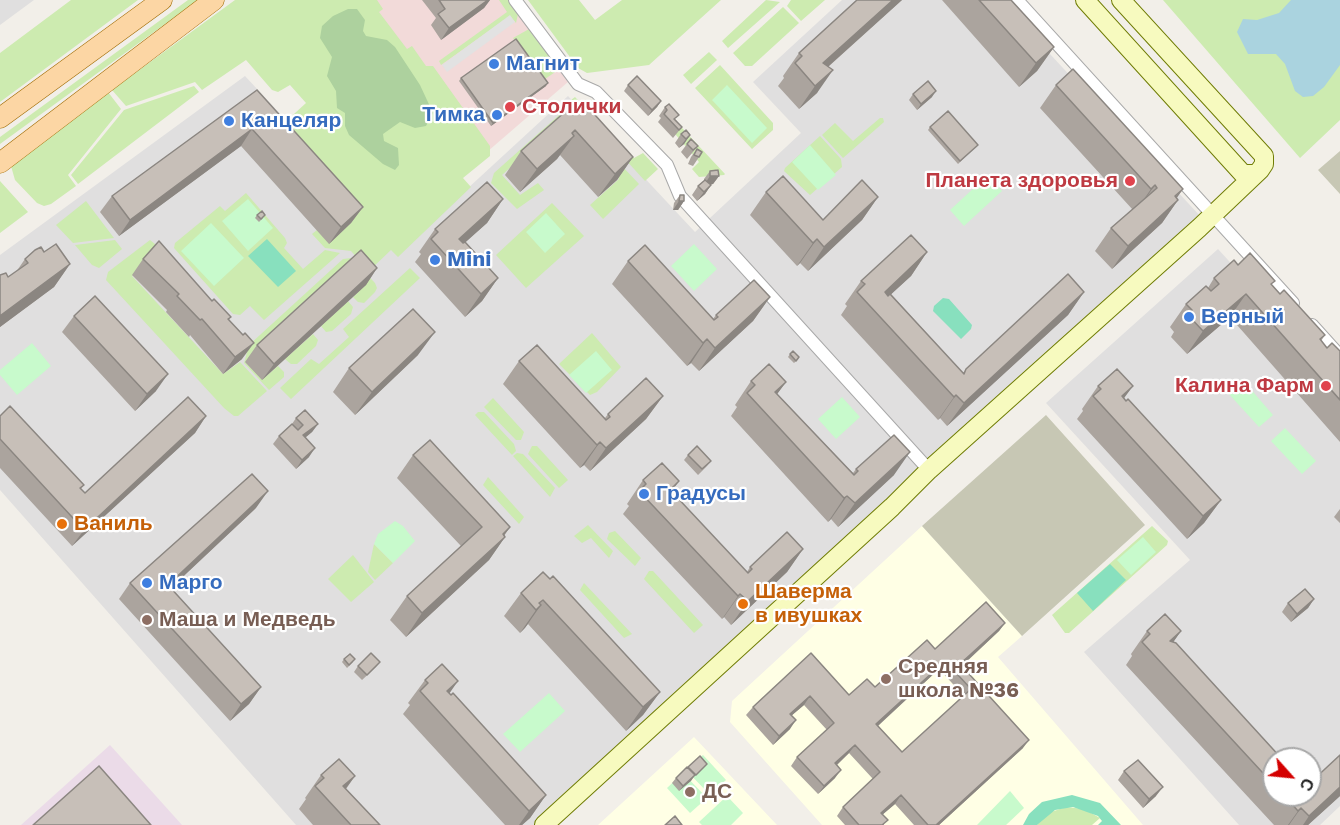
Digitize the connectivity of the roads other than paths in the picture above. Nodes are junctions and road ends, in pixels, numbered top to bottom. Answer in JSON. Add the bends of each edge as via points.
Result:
{"nodes":[{"id":1,"x":162,"y":0,"type":"edge"},
{"id":2,"x":214,"y":0,"type":"edge"},
{"id":3,"x":515,"y":0,"type":"edge"},
{"id":4,"x":1017,"y":0,"type":"edge"},
{"id":5,"x":1085,"y":0,"type":"edge"},
{"id":6,"x":1121,"y":0,"type":"edge"},
{"id":7,"x":0,"y":118,"type":"edge"},
{"id":8,"x":0,"y":163,"type":"edge"},
{"id":9,"x":1249,"y":174,"type":"junction"},
{"id":10,"x":1212,"y":215,"type":"junction"},
{"id":11,"x":1340,"y":356,"type":"edge"},
{"id":12,"x":929,"y":470,"type":"junction"},
{"id":13,"x":544,"y":825,"type":"edge"}],
"edges":[{"from":1,"to":7,"type":"main road"},
{"from":2,"to":8,"type":"main road"},
{"from":3,"to":12,"type":"street","via":[[578,84],[596,92],[667,165],[680,196]]},
{"from":4,"to":10,"type":"street"},
{"from":5,"to":9,"type":"street"},
{"from":6,"to":9,"type":"street","via":[[1264,156],[1264,164]]},
{"from":9,"to":10,"type":"street"},
{"from":10,"to":11,"type":"street"},
{"from":10,"to":12,"type":"street"},
{"from":12,"to":13,"type":"street"}]}
